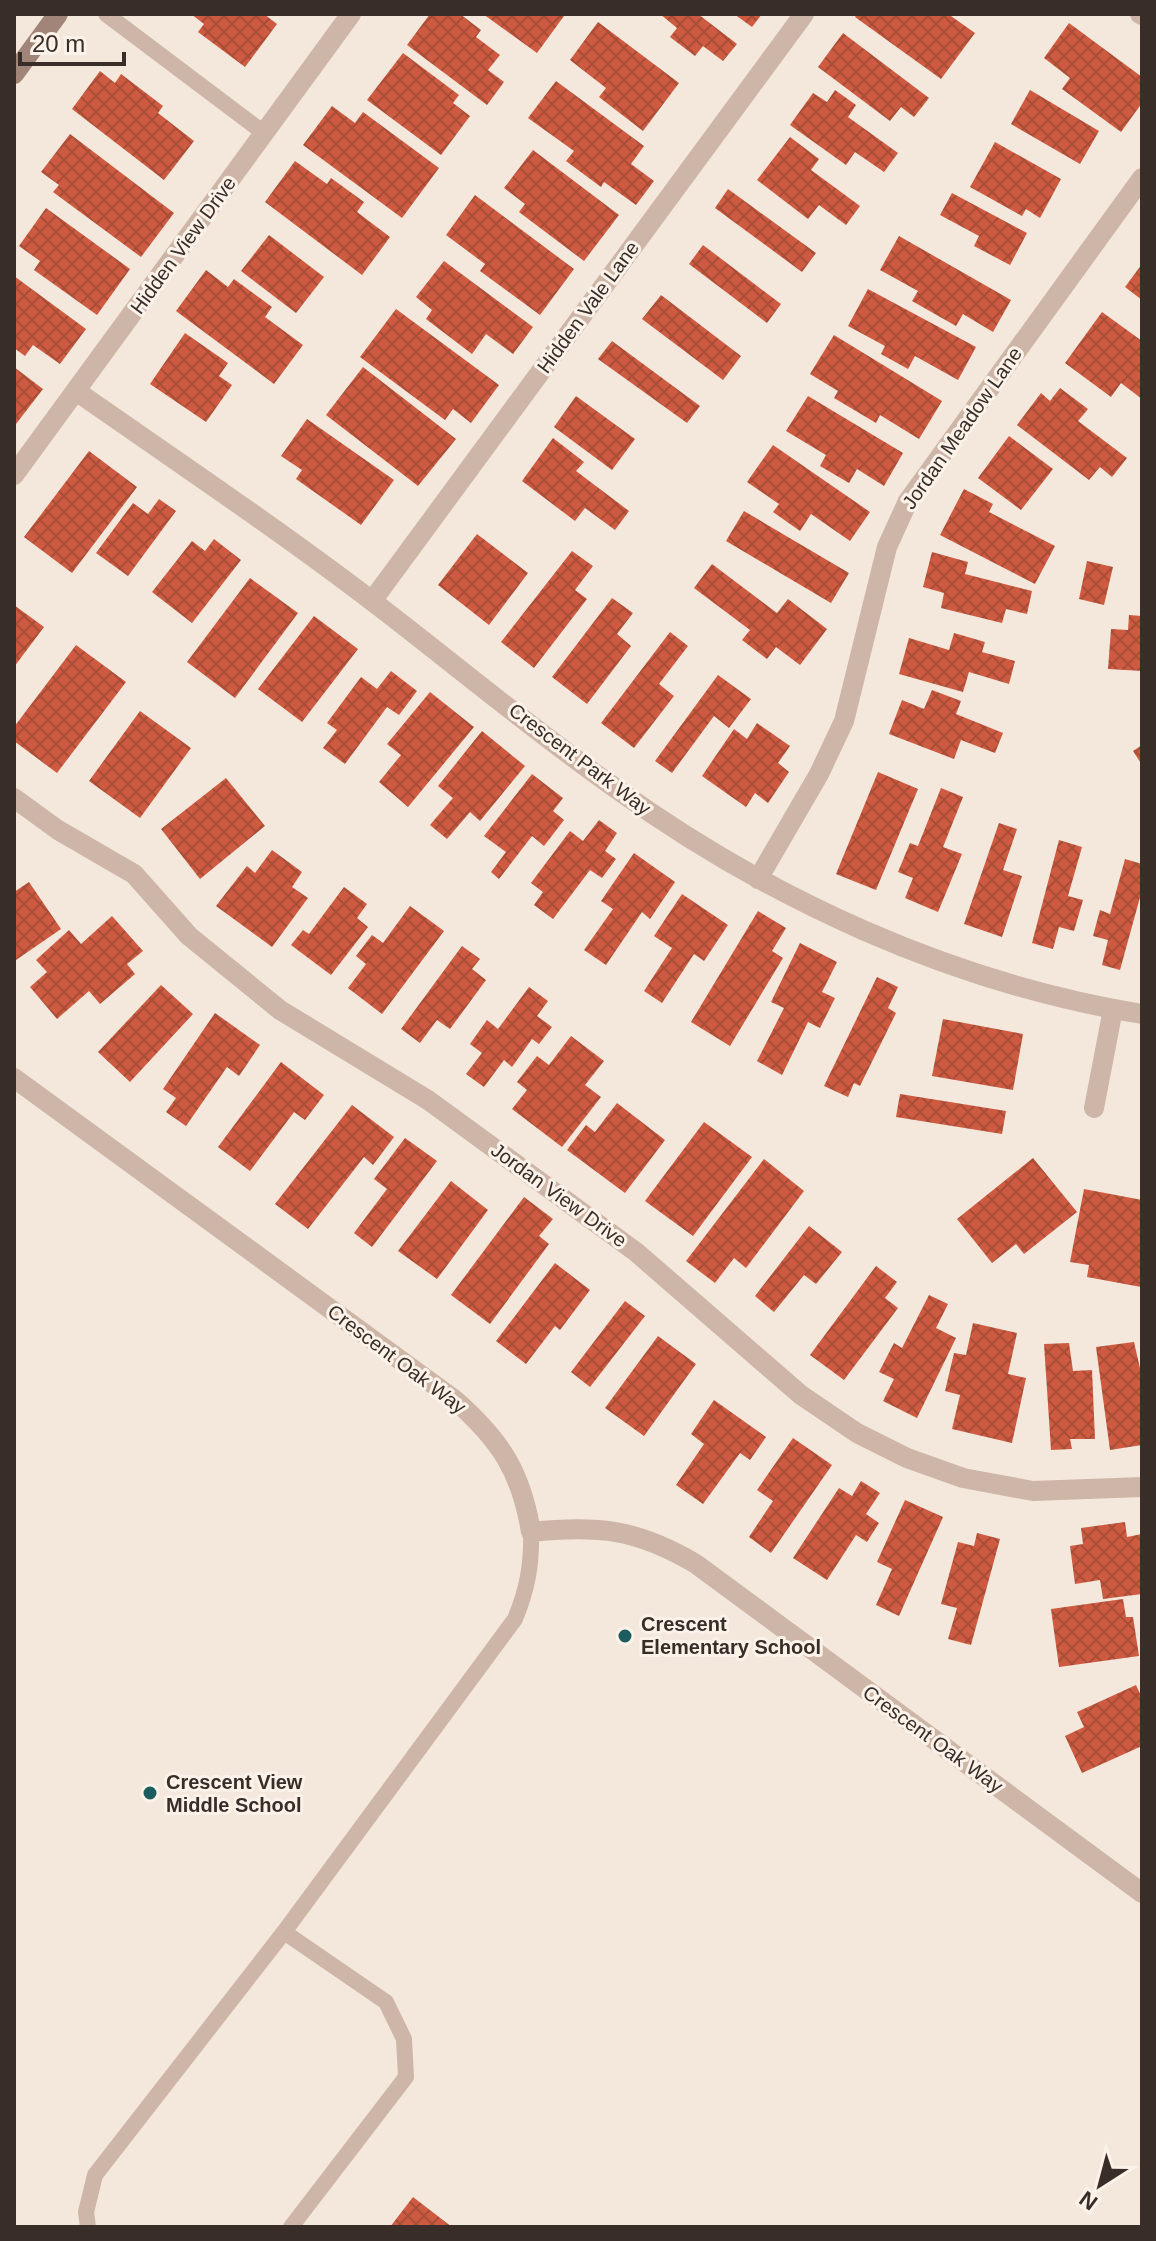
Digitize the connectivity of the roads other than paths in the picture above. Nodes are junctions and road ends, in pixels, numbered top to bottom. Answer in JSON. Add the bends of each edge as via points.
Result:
{"nodes":[{"id":1,"x":58,"y":14,"type":"edge"},
{"id":2,"x":106,"y":14,"type":"edge"},
{"id":3,"x":351,"y":14,"type":"edge"},
{"id":4,"x":804,"y":14,"type":"edge"},
{"id":5,"x":14,"y":74,"type":"edge"},
{"id":6,"x":264,"y":133,"type":"junction"},
{"id":7,"x":1142,"y":178,"type":"edge"},
{"id":8,"x":76,"y":391,"type":"junction"},
{"id":9,"x":14,"y":475,"type":"edge"},
{"id":10,"x":372,"y":601,"type":"junction"},
{"id":11,"x":14,"y":798,"type":"edge"},
{"id":12,"x":758,"y":879,"type":"junction"},
{"id":13,"x":1113,"y":1009,"type":"junction"},
{"id":14,"x":1142,"y":1014,"type":"edge"},
{"id":15,"x":14,"y":1078,"type":"edge"},
{"id":16,"x":1094,"y":1108,"type":"dead end"},
{"id":17,"x":1142,"y":1487,"type":"edge"},
{"id":18,"x":531,"y":1532,"type":"junction"},
{"id":19,"x":1142,"y":1893,"type":"edge"},
{"id":20,"x":284,"y":1932,"type":"junction"},
{"id":21,"x":88,"y":2227,"type":"edge"},
{"id":22,"x":291,"y":2227,"type":"edge"}],
"edges":[{"from":1,"to":5,"type":"street"},
{"from":2,"to":6,"type":"lane"},
{"from":3,"to":6,"type":"street","name":"Hidden View Drive"},
{"from":4,"to":10,"type":"street","name":"Hidden Vale Lane"},
{"from":6,"to":8,"type":"street","name":"Hidden View Drive"},
{"from":7,"to":12,"type":"street","name":"Jordan Meadow Lane","via":[[908,501],[880,570],[844,721]]},
{"from":8,"to":9,"type":"street","name":"Hidden View Drive"},
{"from":8,"to":10,"type":"street","name":"Crescent Park Way"},
{"from":10,"to":12,"type":"street","name":"Crescent Park Way","via":[[611,785]]},
{"from":11,"to":17,"type":"street","name":"Jordan View Drive","via":[[134,874],[189,936],[280,1010],[428,1100],[672,1279],[801,1395],[857,1433],[963,1478],[1033,1491]]},
{"from":12,"to":13,"type":"street","name":"Crescent Park Way","via":[[894,943],[989,977]]},
{"from":13,"to":14,"type":"street","name":"Crescent Park Way"},
{"from":13,"to":16,"type":"street"},
{"from":15,"to":18,"type":"street","name":"Crescent Oak Way","via":[[455,1400],[508,1458],[525,1494]]},
{"from":18,"to":19,"type":"street","name":"Crescent Oak Way","via":[[584,1526],[613,1530],[670,1549],[696,1564]]},
{"from":18,"to":20,"type":"lane","via":[[532,1562],[515,1619]]},
{"from":20,"to":21,"type":"lane","via":[[95,2175]]},
{"from":20,"to":22,"type":"lane","via":[[386,2002],[404,2039],[406,2077]]}]}
